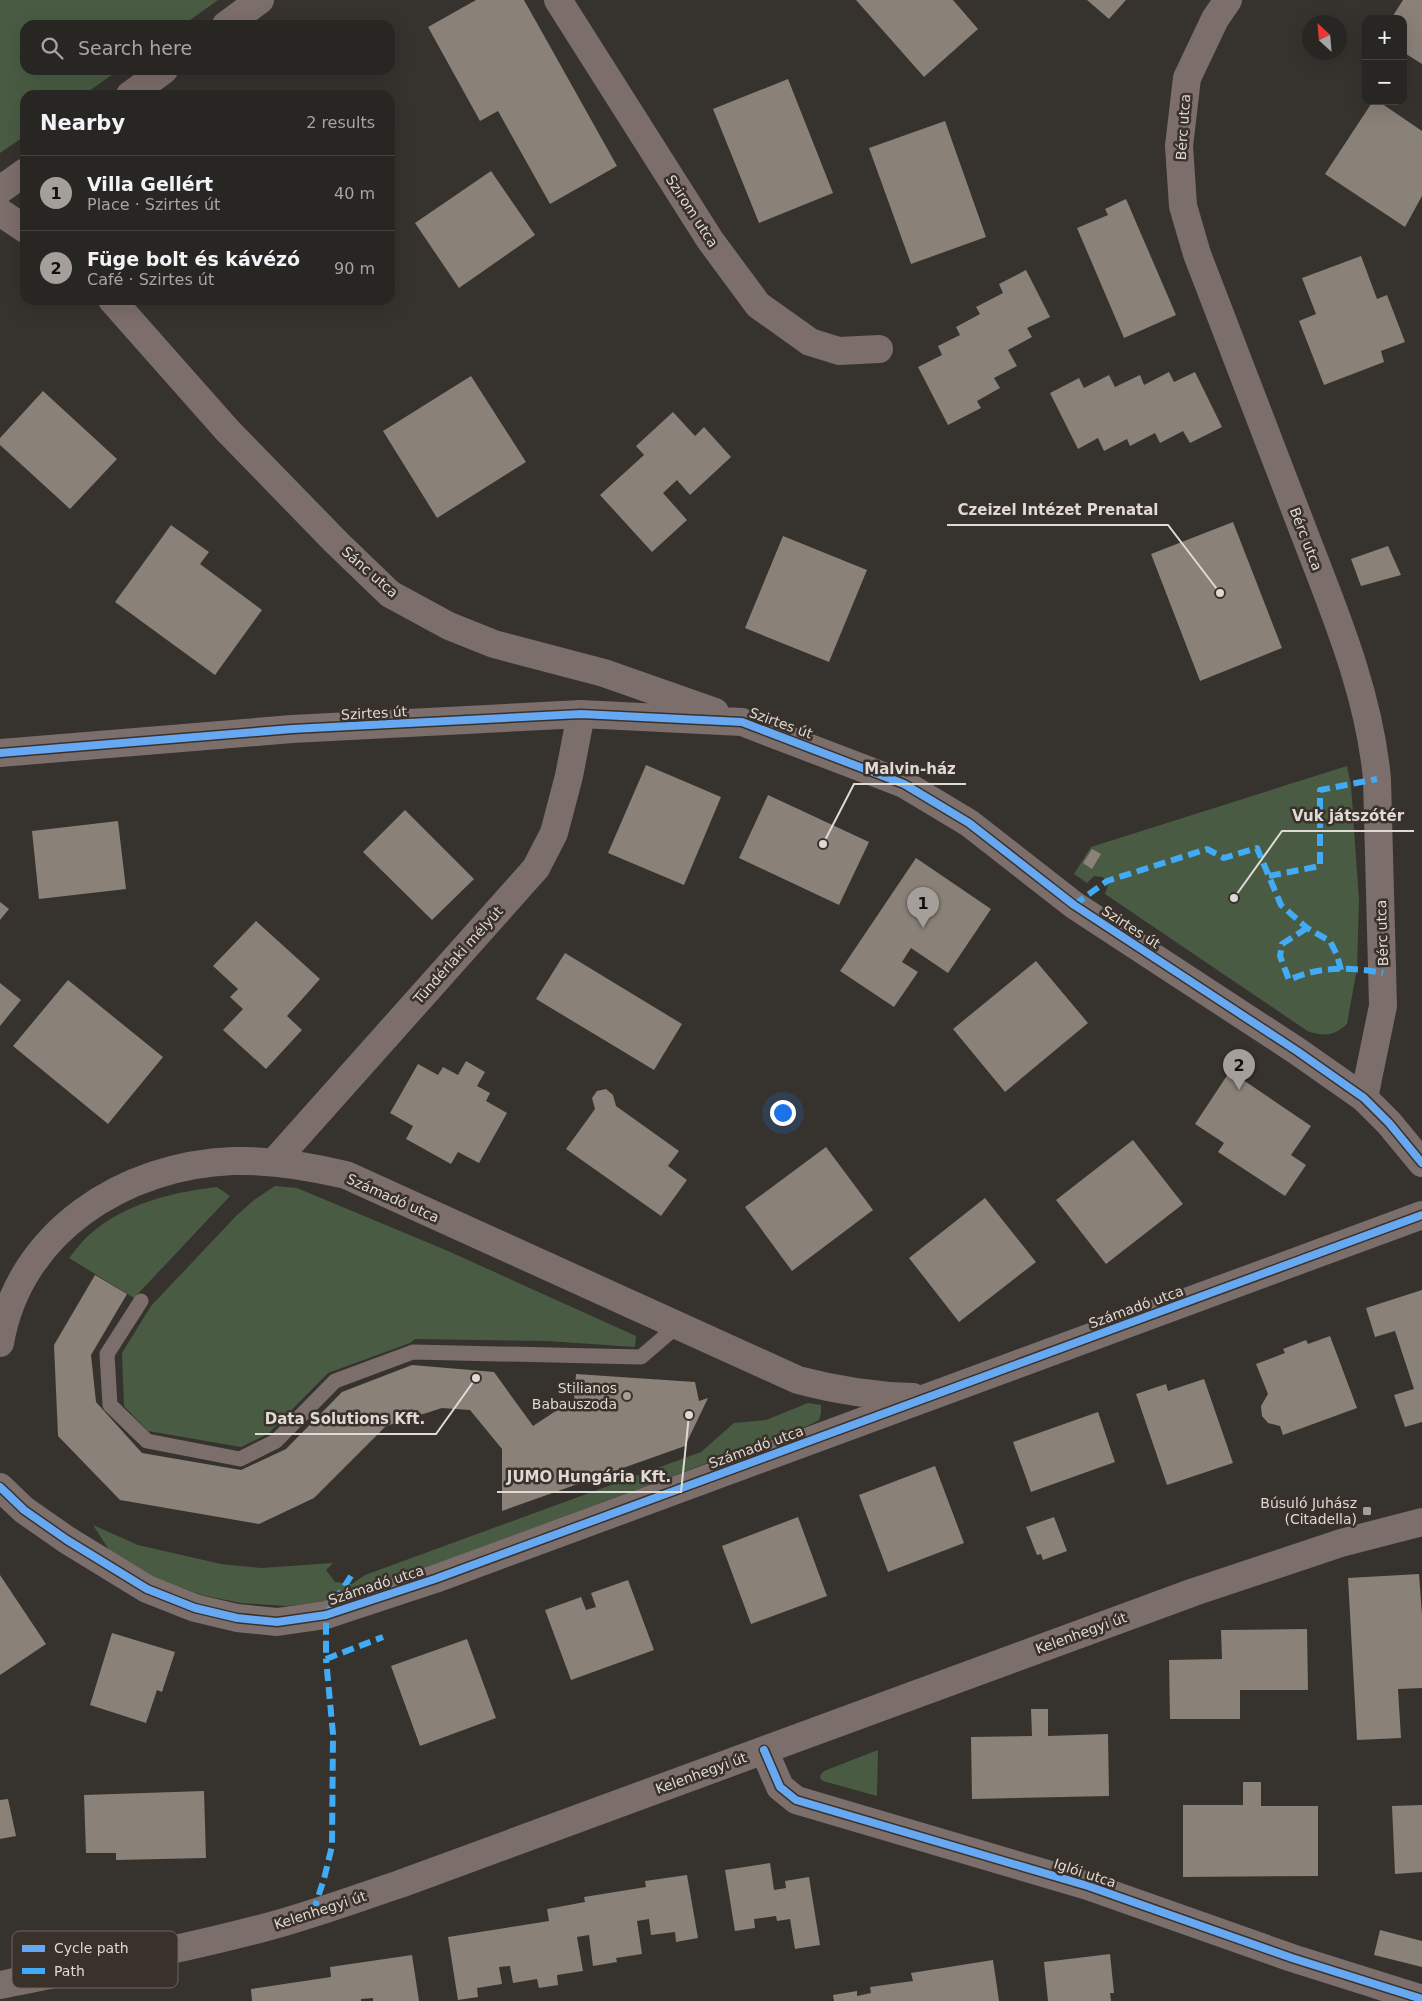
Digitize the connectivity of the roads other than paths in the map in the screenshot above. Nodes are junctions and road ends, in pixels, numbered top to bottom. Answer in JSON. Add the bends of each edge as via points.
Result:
{"nodes":[{"id":1,"x":260,"y":0,"type":"edge"},
{"id":2,"x":558,"y":0,"type":"edge"},
{"id":3,"x":1228,"y":0,"type":"edge"},
{"id":4,"x":233,"y":20,"type":"edge"},
{"id":5,"x":157,"y":75,"type":"edge"},
{"id":6,"x":137,"y":90,"type":"edge"},
{"id":7,"x":20,"y":176,"type":"edge"},
{"id":8,"x":0,"y":190,"type":"edge"},
{"id":9,"x":0,"y":212,"type":"edge"},
{"id":10,"x":20,"y":225,"type":"edge"},
{"id":11,"x":116,"y":305,"type":"edge"},
{"id":12,"x":879,"y":349,"type":"dead end"},
{"id":13,"x":581,"y":714,"type":"junction"},
{"id":14,"x":742,"y":722,"type":"junction"},
{"id":15,"x":0,"y":753,"type":"edge"},
{"id":16,"x":1364,"y":1098,"type":"junction"},
{"id":17,"x":274,"y":1162,"type":"junction"},
{"id":18,"x":1422,"y":1164,"type":"edge"},
{"id":19,"x":1422,"y":1215,"type":"edge"},
{"id":20,"x":141,"y":1301,"type":"dead end"},
{"id":21,"x":677,"y":1326,"type":"junction"},
{"id":22,"x":0,"y":1343,"type":"edge"},
{"id":23,"x":930,"y":1397,"type":"junction"},
{"id":24,"x":0,"y":1487,"type":"edge"},
{"id":25,"x":1422,"y":1522,"type":"edge"},
{"id":26,"x":764,"y":1750,"type":"junction"},
{"id":27,"x":178,"y":1949,"type":"edge"},
{"id":28,"x":1422,"y":1999,"type":"edge"}],
"edges":[{"from":1,"to":4,"type":"street"},
{"from":2,"to":12,"type":"street","name":"Szirom utca","via":[[710,240],[758,305],[810,342],[839,350]]},
{"from":3,"to":16,"type":"street","name":"Bérc utca","via":[[1215,18],[1187,78],[1179,146],[1183,206],[1196,254],[1343,633],[1367,710],[1377,779],[1383,1006]]},
{"from":5,"to":6,"type":"street"},
{"from":7,"to":8,"type":"street"},
{"from":9,"to":10,"type":"street"},
{"from":11,"to":14,"type":"street","name":"Sánc utca","via":[[227,430],[390,594],[449,626],[494,644],[604,673]]},
{"from":13,"to":14,"type":"street","name":"Szirtes út"},
{"from":13,"to":15,"type":"street","name":"Szirtes út","via":[[292,730]]},
{"from":13,"to":17,"type":"street","name":"Tündérlaki mélyút","via":[[554,833],[536,868]]},
{"from":14,"to":16,"type":"street","name":"Szirtes út","via":[[844,759],[904,784],[937,803],[970,823],[1074,905]]},
{"from":16,"to":18,"type":"street","name":"Szirtes út"},
{"from":17,"to":21,"type":"street","name":"Számadó utca","via":[[346,1176]]},
{"from":17,"to":22,"type":"street","name":"Számadó utca","via":[[231,1161],[159,1174],[116,1190],[84,1210],[54,1235],[34,1260],[15,1293]]},
{"from":19,"to":23,"type":"street","name":"Számadó utca"},
{"from":20,"to":21,"type":"lane","via":[[107,1354],[110,1405],[146,1441],[240,1459],[276,1441],[335,1381],[413,1352],[642,1357]]},
{"from":21,"to":23,"type":"street","name":"Számadó utca","via":[[798,1380],[839,1391]]},
{"from":23,"to":24,"type":"street","name":"Számadó utca","via":[[435,1579],[326,1615],[277,1622],[237,1618],[195,1608],[147,1590],[24,1510]]},
{"from":25,"to":26,"type":"street","name":"Kelenhegyi út","via":[[1341,1543],[1194,1592]]},
{"from":26,"to":27,"type":"street","name":"Kelenhegyi út","via":[[400,1884],[265,1928]]},
{"from":26,"to":28,"type":"street","name":"Iglói utca","via":[[780,1787],[796,1800],[1088,1886],[1292,1958]]}]}
